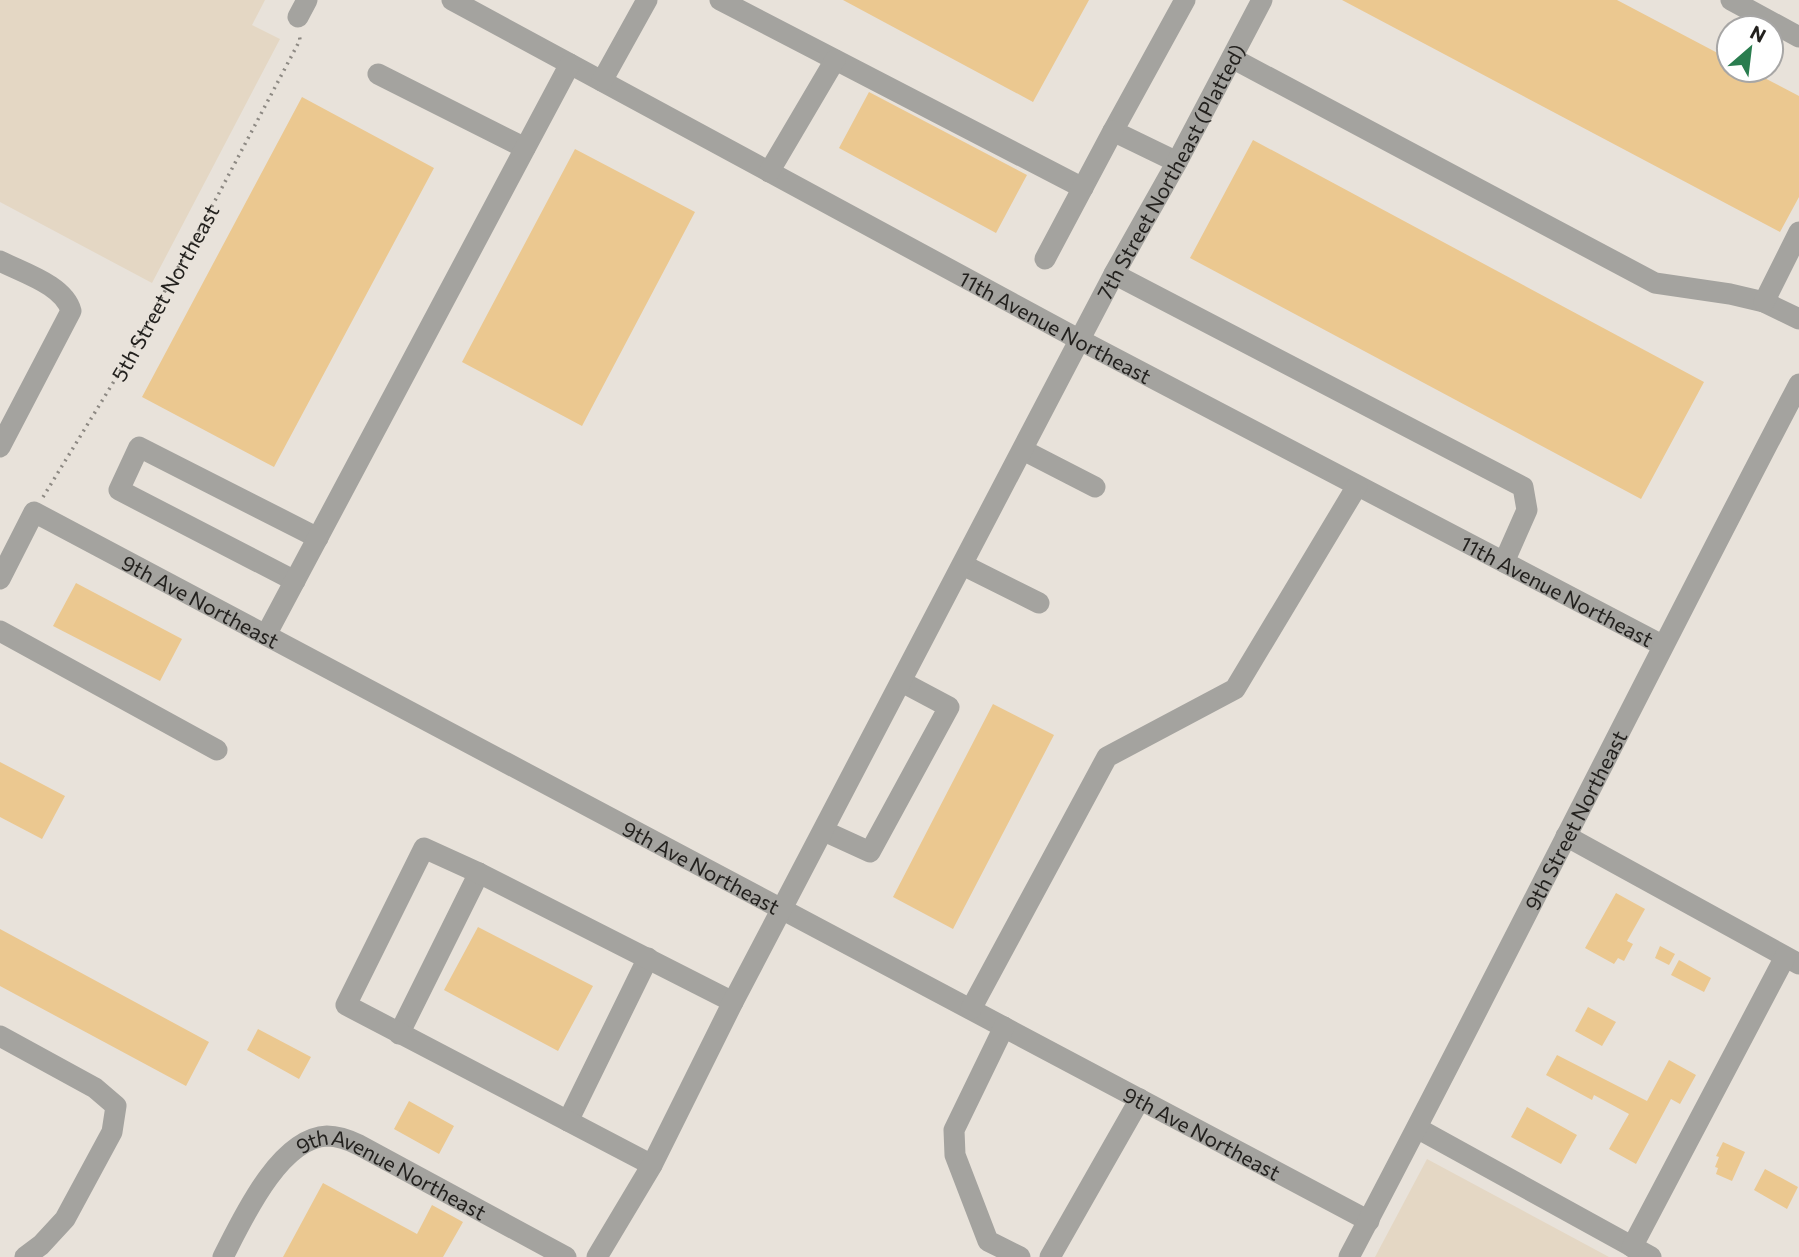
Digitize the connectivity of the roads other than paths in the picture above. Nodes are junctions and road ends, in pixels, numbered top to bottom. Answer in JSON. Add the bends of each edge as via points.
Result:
{"nodes":[{"id":1,"x":453,"y":0,"type":"edge"},
{"id":2,"x":647,"y":0,"type":"edge"},
{"id":3,"x":720,"y":0,"type":"edge"},
{"id":4,"x":1185,"y":0,"type":"edge"},
{"id":5,"x":1262,"y":0,"type":"edge"},
{"id":6,"x":1731,"y":0,"type":"edge"},
{"id":7,"x":1799,"y":37,"type":"edge"},
{"id":8,"x":1232,"y":58,"type":"junction"},
{"id":9,"x":835,"y":60,"type":"junction"},
{"id":10,"x":570,"y":64,"type":"junction"},
{"id":11,"x":378,"y":74,"type":"dead end"},
{"id":12,"x":602,"y":81,"type":"junction"},
{"id":13,"x":1113,"y":131,"type":"junction"},
{"id":14,"x":525,"y":148,"type":"junction"},
{"id":15,"x":1177,"y":162,"type":"junction"},
{"id":16,"x":769,"y":172,"type":"junction"},
{"id":17,"x":1083,"y":188,"type":"junction"},
{"id":18,"x":1799,"y":232,"type":"edge"},
{"id":19,"x":1045,"y":259,"type":"dead end"},
{"id":20,"x":0,"y":261,"type":"edge"},
{"id":21,"x":1114,"y":274,"type":"junction"},
{"id":22,"x":1764,"y":302,"type":"junction"},
{"id":23,"x":1799,"y":319,"type":"edge"},
{"id":24,"x":1080,"y":340,"type":"junction"},
{"id":25,"x":1799,"y":384,"type":"edge"},
{"id":26,"x":0,"y":447,"type":"edge"},
{"id":27,"x":1023,"y":450,"type":"junction"},
{"id":28,"x":1357,"y":486,"type":"junction"},
{"id":29,"x":1095,"y":488,"type":"dead end"},
{"id":30,"x":318,"y":538,"type":"junction"},
{"id":31,"x":1504,"y":562,"type":"junction"},
{"id":32,"x":963,"y":565,"type":"junction"},
{"id":33,"x":0,"y":579,"type":"edge"},
{"id":34,"x":295,"y":581,"type":"junction"},
{"id":35,"x":1040,"y":603,"type":"dead end"},
{"id":36,"x":0,"y":631,"type":"edge"},
{"id":37,"x":266,"y":635,"type":"junction"},
{"id":38,"x":1662,"y":645,"type":"junction"},
{"id":39,"x":902,"y":682,"type":"junction"},
{"id":40,"x":217,"y":750,"type":"dead end"},
{"id":41,"x":824,"y":831,"type":"junction"},
{"id":42,"x":1566,"y":836,"type":"junction"},
{"id":43,"x":479,"y":873,"type":"junction"},
{"id":44,"x":783,"y":909,"type":"junction"},
{"id":45,"x":649,"y":958,"type":"junction"},
{"id":46,"x":1792,"y":961,"type":"edge"},
{"id":47,"x":733,"y":1002,"type":"junction"},
{"id":48,"x":971,"y":1009,"type":"junction"},
{"id":49,"x":1003,"y":1027,"type":"junction"},
{"id":50,"x":399,"y":1034,"type":"junction"},
{"id":51,"x":0,"y":1035,"type":"edge"},
{"id":52,"x":1140,"y":1099,"type":"junction"},
{"id":53,"x":568,"y":1121,"type":"junction"},
{"id":54,"x":1417,"y":1128,"type":"junction"},
{"id":55,"x":652,"y":1165,"type":"junction"},
{"id":56,"x":1368,"y":1221,"type":"junction"},
{"id":57,"x":1642,"y":1252,"type":"edge"},
{"id":58,"x":25,"y":1257,"type":"edge"},
{"id":59,"x":223,"y":1257,"type":"edge"},
{"id":60,"x":566,"y":1257,"type":"edge"},
{"id":61,"x":597,"y":1257,"type":"edge"},
{"id":62,"x":1020,"y":1257,"type":"edge"},
{"id":63,"x":1050,"y":1257,"type":"edge"},
{"id":64,"x":1349,"y":1257,"type":"edge"}],
"edges":[{"from":1,"to":10,"type":"street","name":"11th Avenue Northeast"},
{"from":2,"to":12,"type":"street"},
{"from":3,"to":9,"type":"street"},
{"from":4,"to":13,"type":"street"},
{"from":5,"to":8,"type":"street","name":"7th Street Northeast (Platted)"},
{"from":6,"to":7,"type":"street"},
{"from":8,"to":15,"type":"street","name":"7th Street Northeast (Platted)"},
{"from":8,"to":22,"type":"street","via":[[1656,283]]},
{"from":9,"to":16,"type":"street"},
{"from":9,"to":17,"type":"street"},
{"from":10,"to":12,"type":"street","name":"11th Avenue Northeast"},
{"from":10,"to":14,"type":"street"},
{"from":11,"to":14,"type":"street"},
{"from":12,"to":16,"type":"street","name":"11th Avenue Northeast"},
{"from":13,"to":15,"type":"street"},
{"from":13,"to":17,"type":"street"},
{"from":14,"to":30,"type":"street"},
{"from":15,"to":21,"type":"street","name":"7th Street Northeast (Platted)"},
{"from":16,"to":24,"type":"street","name":"11th Avenue Northeast"},
{"from":17,"to":19,"type":"street"},
{"from":18,"to":22,"type":"street"},
{"from":20,"to":26,"type":"street","via":[[58,291],[71,311]]},
{"from":21,"to":24,"type":"street","name":"7th Street Northeast (Platted)"},
{"from":21,"to":31,"type":"street","via":[[1523,487],[1527,510]]},
{"from":22,"to":23,"type":"street"},
{"from":24,"to":27,"type":"street","name":"7th Street Northeast (Platted)"},
{"from":24,"to":28,"type":"street","name":"11th Avenue Northeast"},
{"from":25,"to":38,"type":"street","name":"9th Street Northeast"},
{"from":27,"to":29,"type":"street"},
{"from":27,"to":32,"type":"street","name":"7th Street Northeast (Platted)"},
{"from":28,"to":31,"type":"street","name":"11th Avenue Northeast"},
{"from":28,"to":48,"type":"street","via":[[1235,689],[1107,757]]},
{"from":30,"to":34,"type":"street"},
{"from":30,"to":34,"type":"street","via":[[139,447],[119,490]]},
{"from":31,"to":38,"type":"street","name":"11th Avenue Northeast"},
{"from":32,"to":35,"type":"street"},
{"from":32,"to":39,"type":"street","name":"7th Street Northeast (Platted)"},
{"from":33,"to":37,"type":"street","name":"9th Ave Northeast","via":[[34,512]]},
{"from":34,"to":37,"type":"street"},
{"from":36,"to":40,"type":"street"},
{"from":37,"to":44,"type":"street","name":"9th Ave Northeast"},
{"from":38,"to":42,"type":"street","name":"9th Street Northeast"},
{"from":39,"to":41,"type":"street","name":"7th Street Northeast (Platted)"},
{"from":39,"to":41,"type":"street","via":[[949,706],[870,852]]},
{"from":41,"to":44,"type":"street","name":"7th Street Northeast (Platted)"},
{"from":42,"to":46,"type":"street"},
{"from":42,"to":54,"type":"street","name":"9th Street Northeast"},
{"from":43,"to":45,"type":"street"},
{"from":43,"to":50,"type":"street"},
{"from":43,"to":50,"type":"street","via":[[424,848],[346,1005]]},
{"from":44,"to":47,"type":"street","name":"7th Street Northeast (Platted)"},
{"from":44,"to":48,"type":"street","name":"9th Ave Northeast"},
{"from":45,"to":47,"type":"street"},
{"from":45,"to":53,"type":"street"},
{"from":46,"to":57,"type":"street"},
{"from":47,"to":55,"type":"street","name":"7th Street Northeast (Platted)"},
{"from":48,"to":49,"type":"street","name":"9th Ave Northeast"},
{"from":49,"to":52,"type":"street","name":"9th Ave Northeast"},
{"from":49,"to":62,"type":"street","via":[[954,1130],[955,1155],[988,1241]]},
{"from":50,"to":53,"type":"street"},
{"from":51,"to":58,"type":"street","via":[[96,1088],[117,1106],[112,1132],[65,1219]]},
{"from":52,"to":56,"type":"street","name":"9th Ave Northeast"},
{"from":52,"to":63,"type":"street"},
{"from":53,"to":55,"type":"street"},
{"from":54,"to":56,"type":"street","name":"9th Street Northeast"},
{"from":54,"to":57,"type":"street"},
{"from":55,"to":61,"type":"street","name":"7th Street Northeast (Platted)"},
{"from":56,"to":64,"type":"street","name":"9th Street Northeast"},
{"from":59,"to":60,"type":"street","name":"9th Avenue Northeast","via":[[256,1194],[275,1169],[301,1146],[327,1136],[359,1145]]}]}
